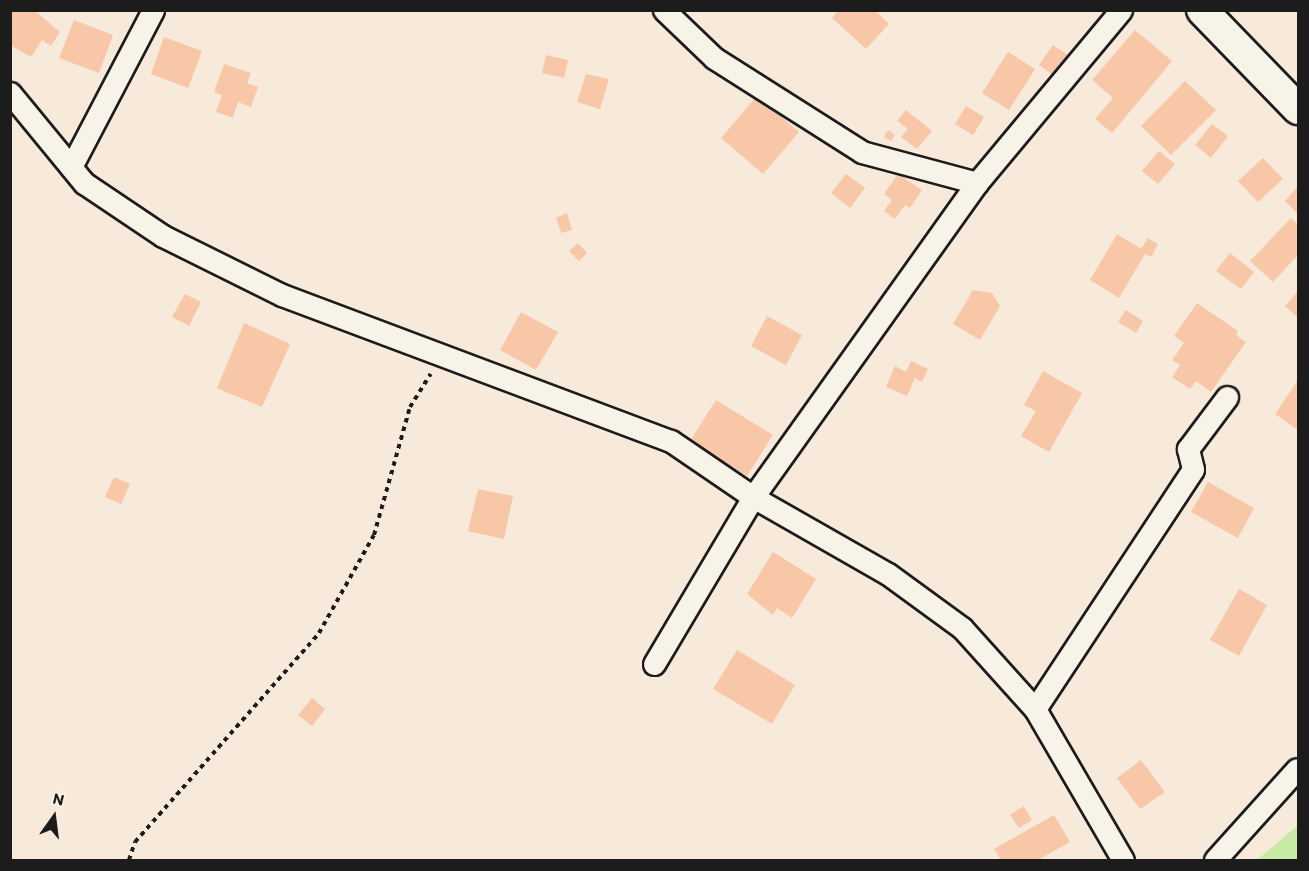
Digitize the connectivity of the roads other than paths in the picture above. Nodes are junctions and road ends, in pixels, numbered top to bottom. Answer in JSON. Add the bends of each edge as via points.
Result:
{"nodes":[{"id":1,"x":153,"y":10,"type":"edge"},
{"id":2,"x":664,"y":10,"type":"edge"},
{"id":3,"x":1121,"y":10,"type":"edge"},
{"id":4,"x":1202,"y":10,"type":"edge"},
{"id":5,"x":10,"y":93,"type":"edge"},
{"id":6,"x":1299,"y":109,"type":"edge"},
{"id":7,"x":70,"y":167,"type":"junction"},
{"id":8,"x":977,"y":183,"type":"junction"},
{"id":9,"x":1227,"y":397,"type":"dead end"},
{"id":10,"x":753,"y":496,"type":"junction"},
{"id":11,"x":654,"y":664,"type":"dead end"},
{"id":12,"x":1035,"y":709,"type":"junction"},
{"id":13,"x":1297,"y":769,"type":"dead end"},
{"id":14,"x":1124,"y":861,"type":"edge"},
{"id":15,"x":1215,"y":861,"type":"edge"}],
"edges":[{"from":1,"to":7,"type":"street"},
{"from":2,"to":8,"type":"street","via":[[714,58],[862,152]]},
{"from":3,"to":8,"type":"street"},
{"from":4,"to":6,"type":"main road"},
{"from":5,"to":7,"type":"street"},
{"from":7,"to":10,"type":"street","via":[[84,183],[163,236],[282,295],[671,441]]},
{"from":8,"to":10,"type":"street"},
{"from":9,"to":12,"type":"street","via":[[1188,449],[1193,469]]},
{"from":10,"to":11,"type":"street"},
{"from":10,"to":12,"type":"street","via":[[888,574],[962,628]]},
{"from":12,"to":14,"type":"street"},
{"from":13,"to":15,"type":"street"}]}
